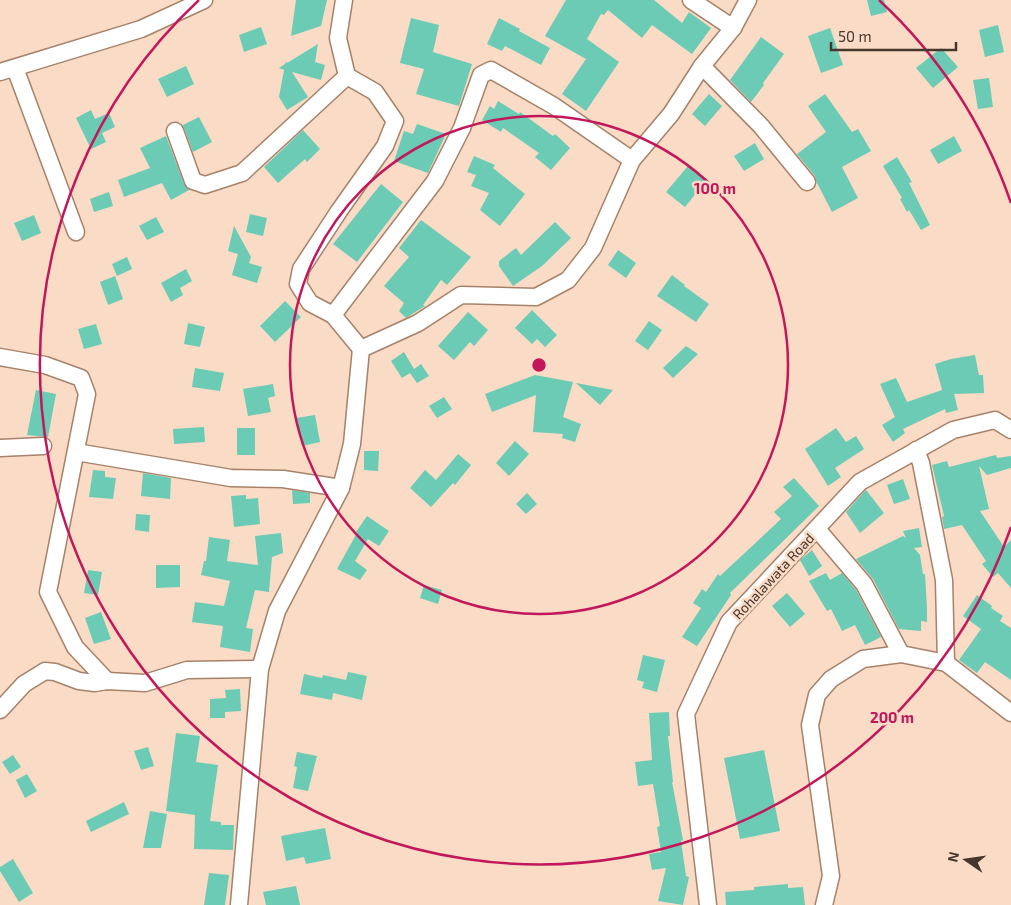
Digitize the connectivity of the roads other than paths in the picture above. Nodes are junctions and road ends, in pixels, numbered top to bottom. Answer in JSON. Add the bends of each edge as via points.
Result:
{"nodes":[{"id":1,"x":204,"y":0,"type":"edge"},
{"id":2,"x":344,"y":0,"type":"edge"},
{"id":3,"x":691,"y":0,"type":"edge"},
{"id":4,"x":748,"y":0,"type":"edge"},
{"id":5,"x":733,"y":28,"type":"junction"},
{"id":6,"x":702,"y":66,"type":"junction"},
{"id":7,"x":7,"y":70,"type":"edge"},
{"id":8,"x":347,"y":76,"type":"junction"},
{"id":9,"x":176,"y":131,"type":"dead end"},
{"id":10,"x":632,"y":160,"type":"junction"},
{"id":11,"x":807,"y":182,"type":"dead end"},
{"id":12,"x":76,"y":232,"type":"dead end"},
{"id":13,"x":333,"y":315,"type":"junction"},
{"id":14,"x":361,"y":350,"type":"junction"},
{"id":15,"x":0,"y":357,"type":"edge"},
{"id":16,"x":1003,"y":418,"type":"edge"},
{"id":17,"x":1011,"y":430,"type":"edge"},
{"id":18,"x":43,"y":446,"type":"dead end"},
{"id":19,"x":0,"y":448,"type":"edge"},
{"id":20,"x":916,"y":450,"type":"junction"},
{"id":21,"x":76,"y":452,"type":"junction"},
{"id":22,"x":341,"y":488,"type":"junction"},
{"id":23,"x":817,"y":529,"type":"junction"},
{"id":24,"x":901,"y":654,"type":"junction"},
{"id":25,"x":946,"y":663,"type":"junction"},
{"id":26,"x":260,"y":669,"type":"junction"},
{"id":27,"x":107,"y":681,"type":"junction"},
{"id":28,"x":0,"y":710,"type":"edge"},
{"id":29,"x":1011,"y":713,"type":"edge"},
{"id":30,"x":239,"y":905,"type":"edge"},
{"id":31,"x":708,"y":905,"type":"edge"},
{"id":32,"x":824,"y":905,"type":"edge"}],
"edges":[{"from":1,"to":7,"type":"street","via":[[142,29]]},
{"from":2,"to":8,"type":"street","via":[[338,38]]},
{"from":3,"to":5,"type":"street"},
{"from":4,"to":5,"type":"street"},
{"from":5,"to":6,"type":"street"},
{"from":6,"to":10,"type":"street","via":[[671,114]]},
{"from":6,"to":11,"type":"street","via":[[761,126]]},
{"from":7,"to":12,"type":"street"},
{"from":8,"to":9,"type":"street","via":[[242,173],[205,185],[193,181]]},
{"from":8,"to":13,"type":"street","via":[[375,92],[395,121],[385,146],[301,269],[298,284],[310,303]]},
{"from":10,"to":13,"type":"street","via":[[554,106],[491,70],[481,75],[462,128],[434,181]]},
{"from":10,"to":14,"type":"street","via":[[593,248],[568,280],[536,297],[461,295],[418,323]]},
{"from":13,"to":14,"type":"street"},
{"from":14,"to":22,"type":"street","via":[[352,444]]},
{"from":15,"to":21,"type":"street","via":[[45,364],[80,378],[87,394]]},
{"from":16,"to":17,"type":"street","name":"Rohalawata Road"},
{"from":16,"to":20,"type":"street","name":"Rohalawata Road","via":[[953,430]]},
{"from":18,"to":19,"type":"street"},
{"from":20,"to":23,"type":"street","name":"Rohalawata Road","via":[[860,482]]},
{"from":20,"to":25,"type":"street","via":[[922,463],[944,580]]},
{"from":21,"to":22,"type":"street","via":[[231,478],[283,480]]},
{"from":21,"to":27,"type":"street","via":[[48,592],[75,647]]},
{"from":22,"to":26,"type":"street","via":[[277,611]]},
{"from":23,"to":24,"type":"street","via":[[864,584]]},
{"from":23,"to":31,"type":"street","name":"Rohalawata Road","via":[[728,622],[686,714]]},
{"from":24,"to":25,"type":"street"},
{"from":24,"to":32,"type":"street","via":[[863,659],[831,679],[817,696],[810,725],[831,876]]},
{"from":25,"to":29,"type":"street"},
{"from":26,"to":27,"type":"street","via":[[188,670],[145,682]]},
{"from":26,"to":30,"type":"street"},
{"from":27,"to":28,"type":"street","via":[[79,681],[45,671],[24,684]]}]}
